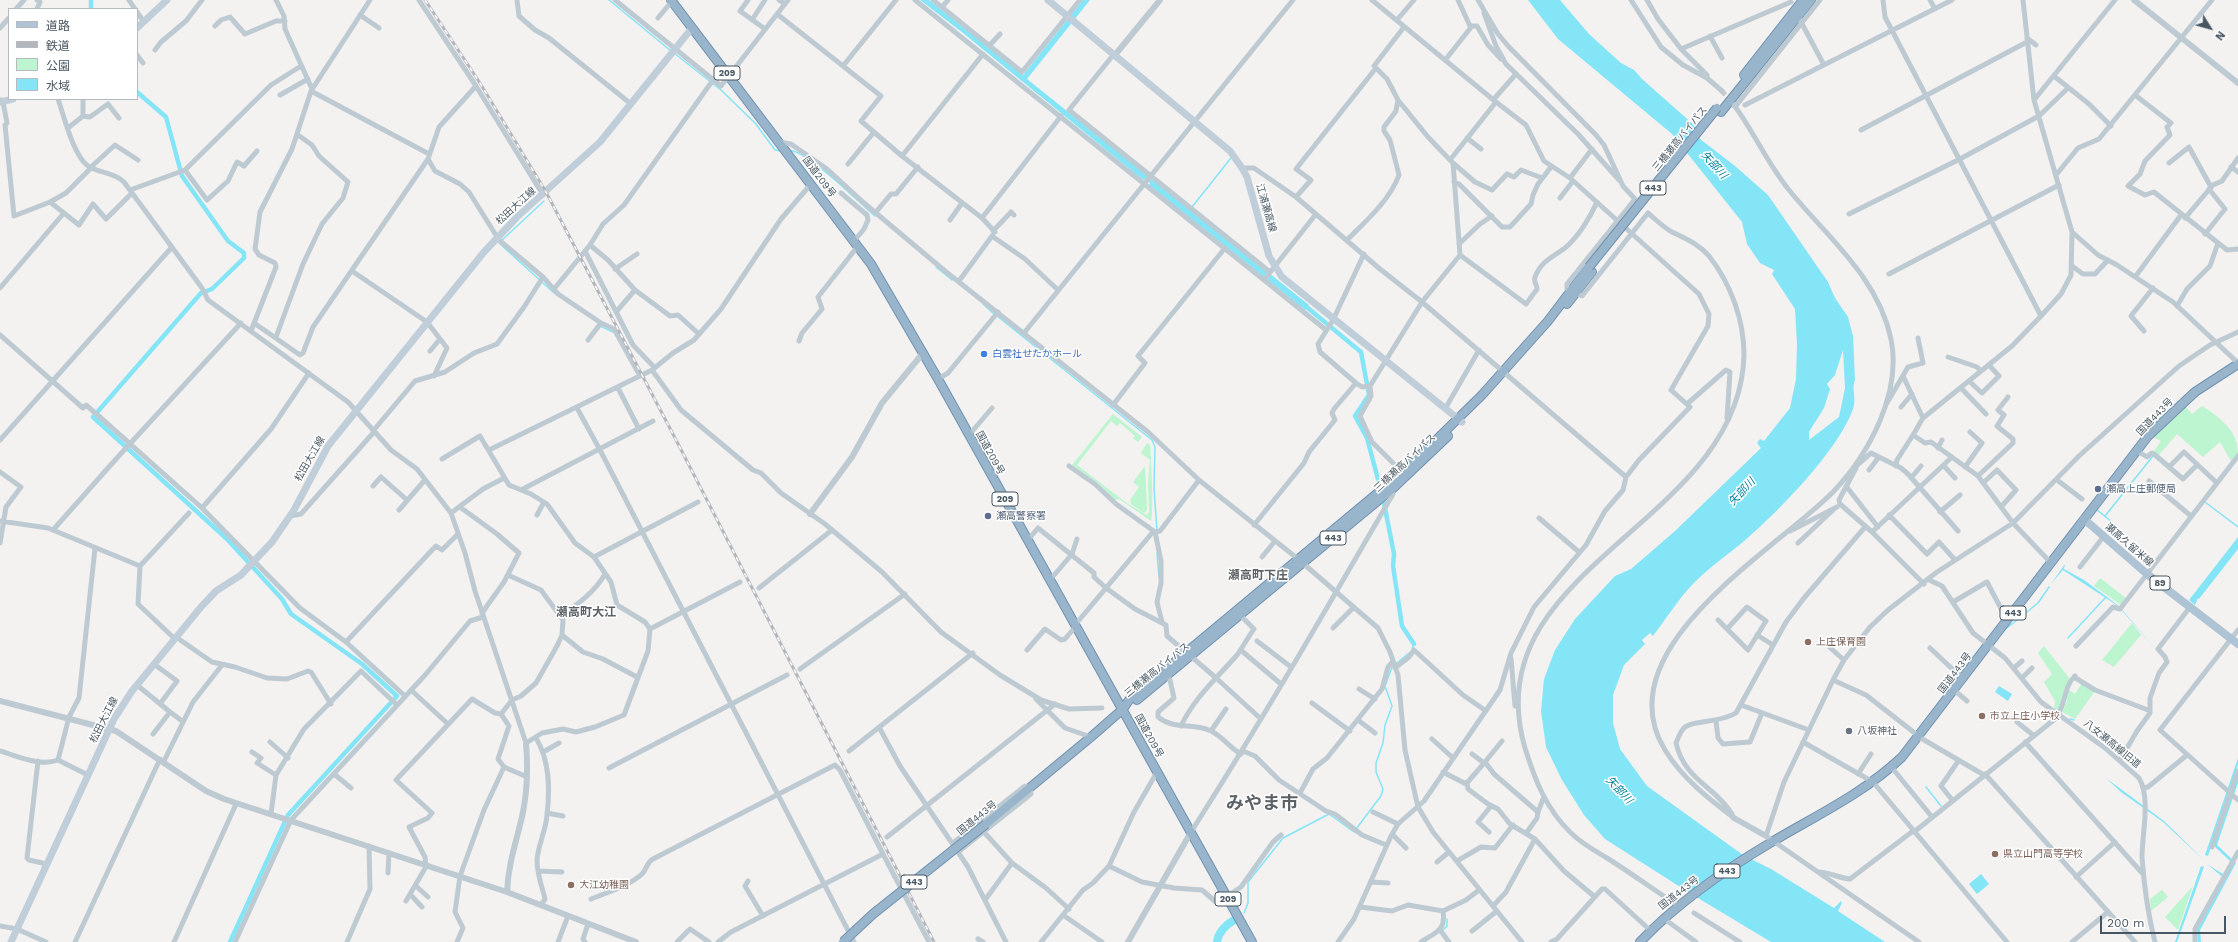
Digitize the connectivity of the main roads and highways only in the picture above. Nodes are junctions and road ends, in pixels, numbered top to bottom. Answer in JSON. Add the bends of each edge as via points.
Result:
{"nodes":[{"id":1,"x":167,"y":0,"type":"edge"},
{"id":2,"x":1048,"y":0,"type":"edge"},
{"id":3,"x":1803,"y":0,"type":"edge"},
{"id":4,"x":1810,"y":0,"type":"edge"},
{"id":5,"x":671,"y":1,"type":"edge"},
{"id":6,"x":1798,"y":17,"type":"junction"},
{"id":7,"x":138,"y":27,"type":"edge"},
{"id":8,"x":692,"y":28,"type":"junction"},
{"id":9,"x":2238,"y":364,"type":"edge"},
{"id":10,"x":1460,"y":421,"type":"junction"},
{"id":11,"x":1404,"y":474,"type":"junction"},
{"id":12,"x":2084,"y":519,"type":"junction"},
{"id":13,"x":1301,"y":561,"type":"junction"},
{"id":14,"x":2238,"y":644,"type":"edge"},
{"id":15,"x":1188,"y":655,"type":"junction"},
{"id":16,"x":1123,"y":709,"type":"junction"},
{"id":17,"x":1249,"y":941,"type":"edge"},
{"id":18,"x":11,"y":942,"type":"edge"},
{"id":19,"x":843,"y":942,"type":"edge"},
{"id":20,"x":1640,"y":942,"type":"edge"}],
"edges":[{"from":1,"to":7,"type":"main road"},
{"from":2,"to":10,"type":"main road","name":"江浦瀬高線","via":[[1230,151],[1242,168],[1269,256],[1271,271]]},
{"from":3,"to":6,"type":"highway","name":"三橋瀬高バイパス","number":"443"},
{"from":4,"to":6,"type":"highway","name":"三橋瀬高バイパス","number":"443"},
{"from":5,"to":8,"type":"highway","name":"国道209号","number":"209"},
{"from":6,"to":10,"type":"highway","name":"三橋瀬高バイパス","number":"443","bridge":true,"via":[[1505,373]]},
{"from":8,"to":16,"type":"highway","name":"国道209号","number":"209","via":[[856,243],[891,296]]},
{"from":8,"to":18,"type":"main road","name":"松田大江線","via":[[592,151],[498,236],[328,446],[290,516],[255,561],[208,599],[120,706]]},
{"from":9,"to":12,"type":"highway","name":"国道443号","number":"443","via":[[2195,392],[2160,423]]},
{"from":10,"to":11,"type":"highway","name":"三橋瀬高バイパス","number":"443"},
{"from":11,"to":13,"type":"highway","name":"三橋瀬高バイパス","number":"443"},
{"from":11,"to":13,"type":"highway","name":"三橋瀬高バイパス","number":"443","via":[[1390,490]]},
{"from":12,"to":14,"type":"main road","name":"瀬高久留米線","number":"89","via":[[2147,574]]},
{"from":12,"to":20,"type":"highway","name":"国道443号","number":"443","via":[[1902,757],[1873,782],[1770,840],[1681,903]]},
{"from":13,"to":15,"type":"highway","name":"三橋瀬高バイパス","number":"443"},
{"from":13,"to":15,"type":"highway","name":"三橋瀬高バイパス","number":"443","via":[[1240,615]]},
{"from":15,"to":16,"type":"highway","name":"三橋瀬高バイパス","number":"443","via":[[1167,676]]},
{"from":15,"to":16,"type":"highway","name":"三橋瀬高バイパス","number":"443","via":[[1129,700]]},
{"from":16,"to":17,"type":"highway","name":"国道209号","number":"209","via":[[1227,896]]},
{"from":16,"to":19,"type":"highway","name":"国道443号","number":"443","bridge":true,"via":[[985,828],[873,914]]}]}
